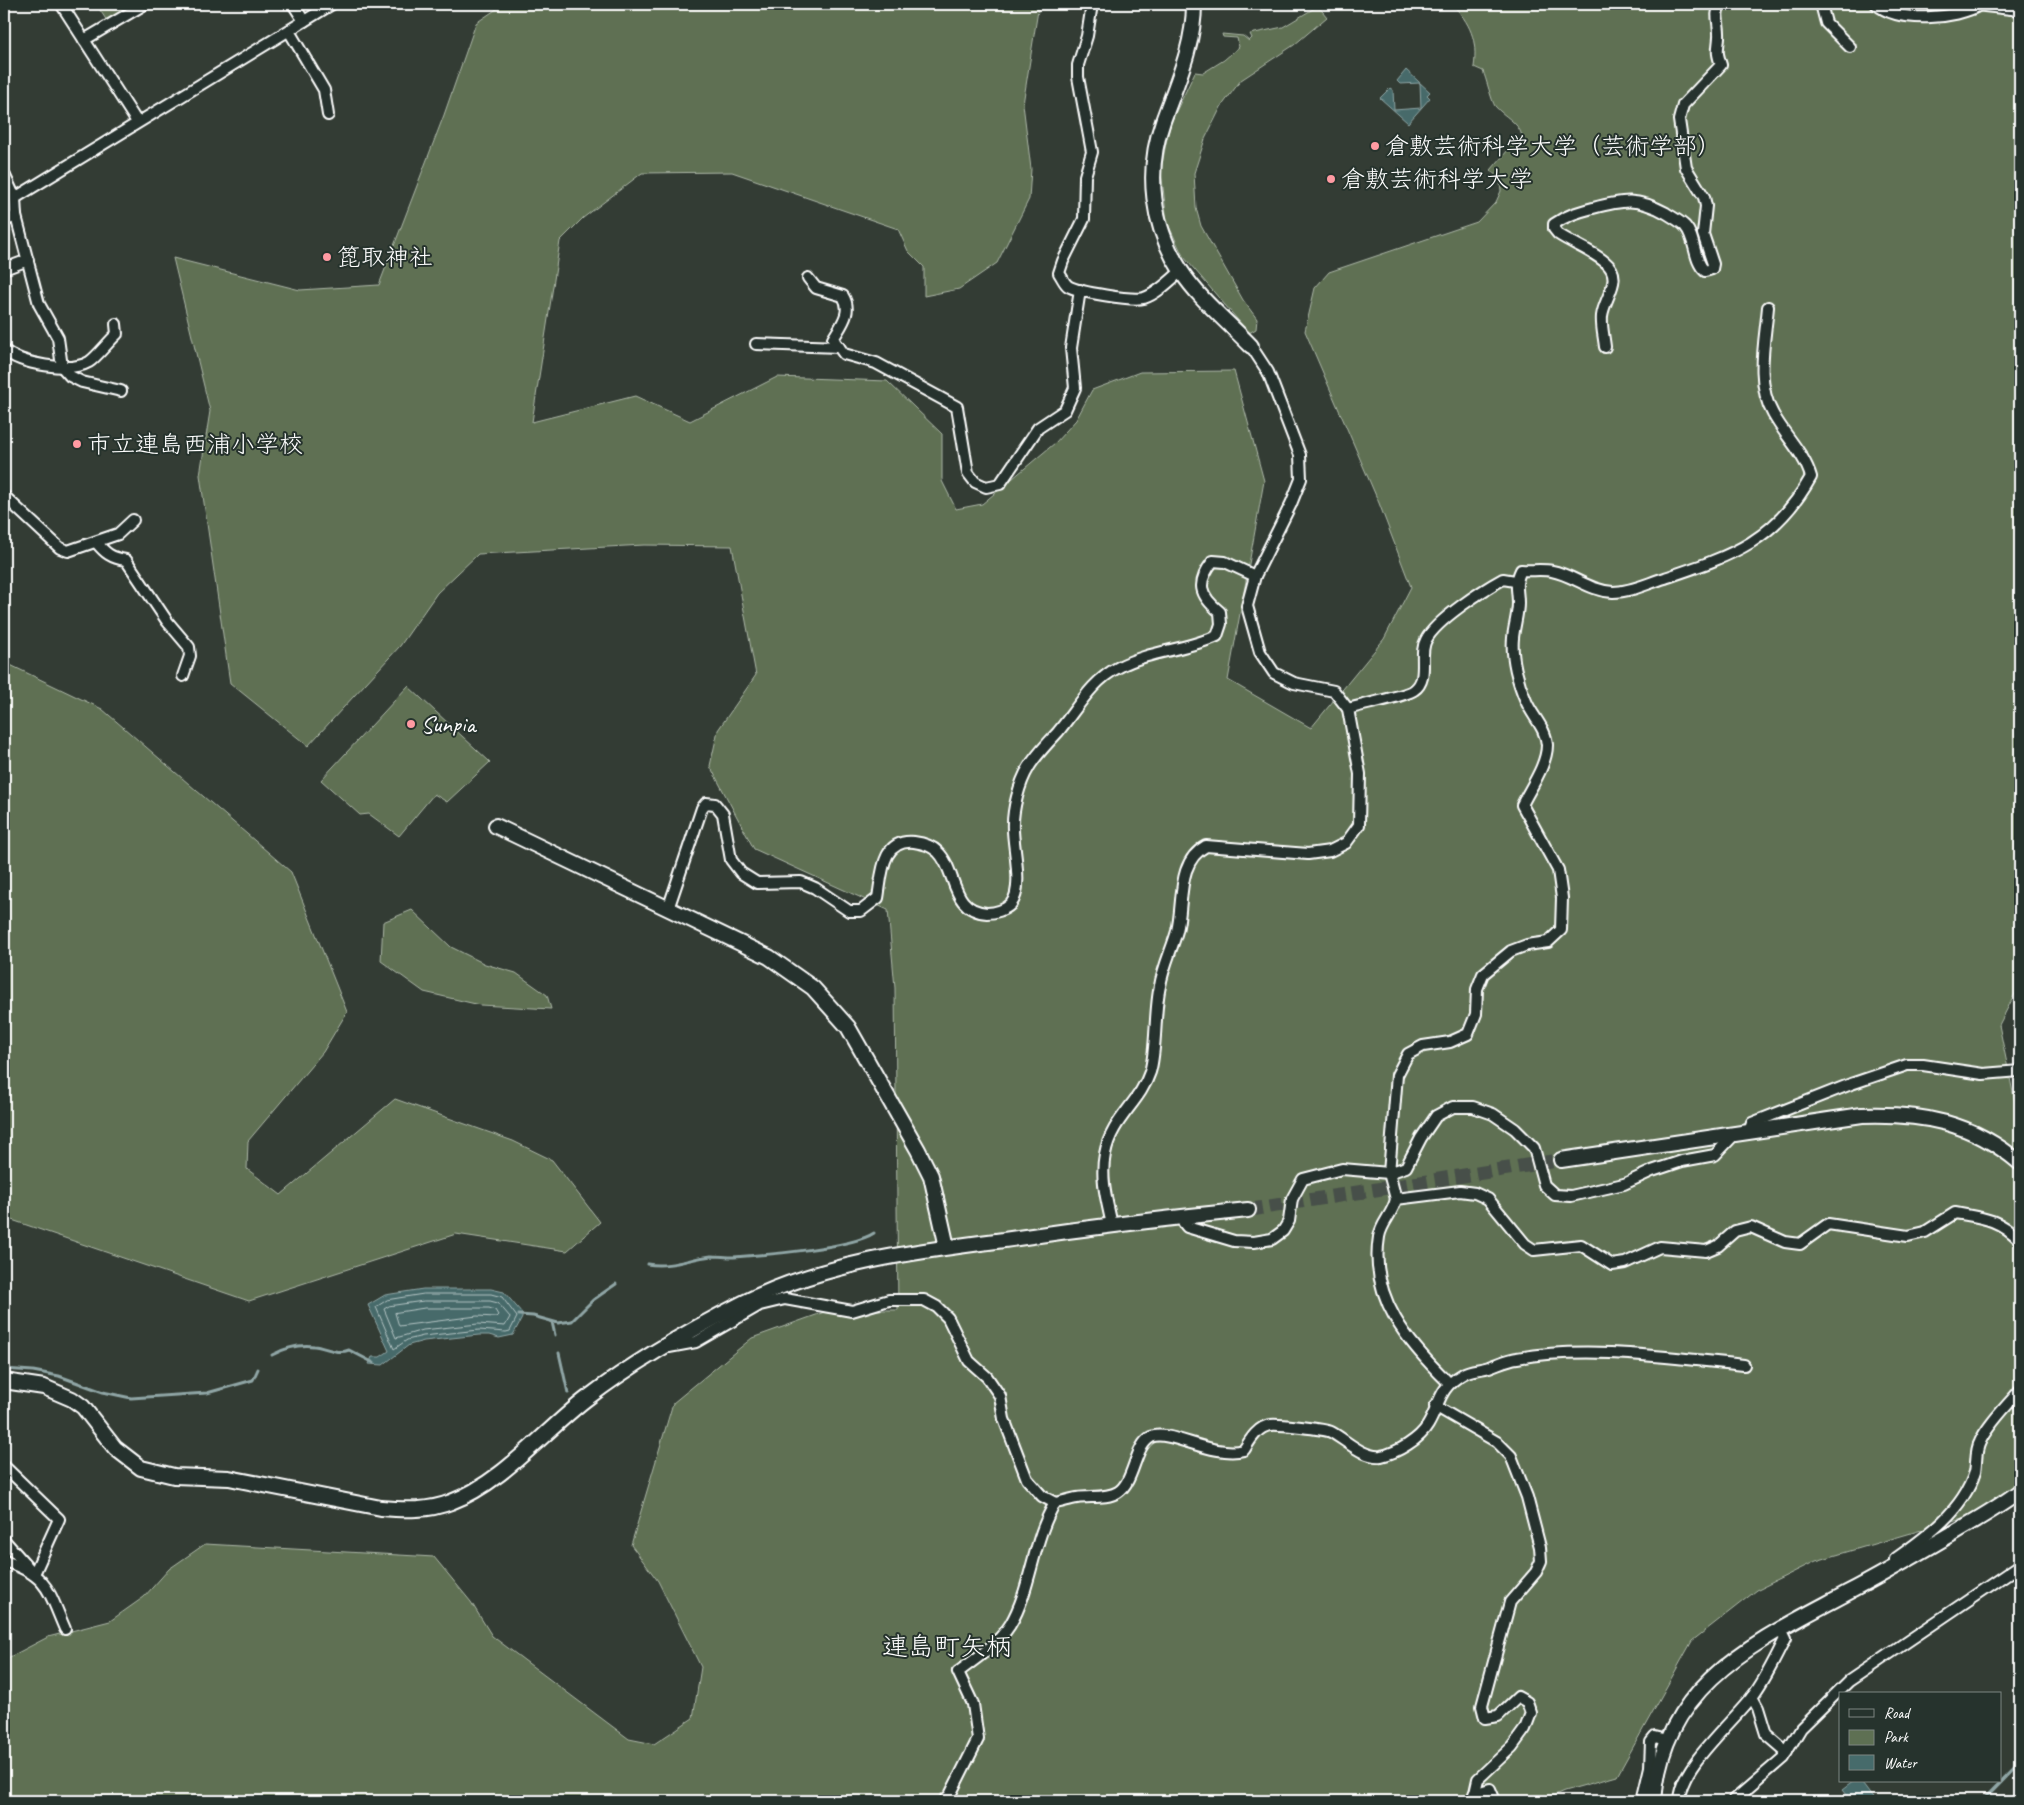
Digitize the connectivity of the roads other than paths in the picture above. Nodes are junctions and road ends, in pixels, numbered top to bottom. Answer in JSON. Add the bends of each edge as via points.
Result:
{"nodes":[{"id":1,"x":61,"y":4,"type":"edge"},
{"id":2,"x":145,"y":4,"type":"edge"},
{"id":3,"x":293,"y":4,"type":"edge"},
{"id":4,"x":332,"y":4,"type":"edge"},
{"id":5,"x":1092,"y":4,"type":"edge"},
{"id":6,"x":1194,"y":4,"type":"edge"},
{"id":7,"x":1720,"y":4,"type":"edge"},
{"id":8,"x":1822,"y":4,"type":"edge"},
{"id":9,"x":1876,"y":4,"type":"edge"},
{"id":10,"x":1967,"y":4,"type":"edge"},
{"id":11,"x":1980,"y":5,"type":"junction"},
{"id":12,"x":2020,"y":10,"type":"edge"},
{"id":13,"x":304,"y":21,"type":"junction"},
{"id":14,"x":288,"y":31,"type":"junction"},
{"id":15,"x":84,"y":40,"type":"junction"},
{"id":16,"x":1850,"y":47,"type":"dead end"},
{"id":17,"x":328,"y":115,"type":"dead end"},
{"id":18,"x":137,"y":122,"type":"junction"},
{"id":19,"x":4,"y":174,"type":"edge"},
{"id":20,"x":15,"y":198,"type":"junction"},
{"id":21,"x":16,"y":216,"type":"junction"},
{"id":22,"x":4,"y":221,"type":"edge"},
{"id":23,"x":28,"y":260,"type":"junction"},
{"id":24,"x":4,"y":270,"type":"edge"},
{"id":25,"x":1181,"y":271,"type":"junction"},
{"id":26,"x":808,"y":278,"type":"dead end"},
{"id":27,"x":1080,"y":290,"type":"junction"},
{"id":28,"x":1768,"y":307,"type":"dead end"},
{"id":29,"x":116,"y":324,"type":"dead end"},
{"id":30,"x":756,"y":344,"type":"dead end"},
{"id":31,"x":1251,"y":346,"type":"joint"},
{"id":32,"x":838,"y":347,"type":"junction"},
{"id":33,"x":1605,"y":347,"type":"dead end"},
{"id":34,"x":4,"y":350,"type":"edge"},
{"id":35,"x":62,"y":367,"type":"junction"},
{"id":36,"x":121,"y":391,"type":"dead end"},
{"id":37,"x":4,"y":496,"type":"edge"},
{"id":38,"x":133,"y":520,"type":"dead end"},
{"id":39,"x":96,"y":542,"type":"junction"},
{"id":40,"x":1255,"y":576,"type":"junction"},
{"id":41,"x":1515,"y":581,"type":"junction"},
{"id":42,"x":183,"y":676,"type":"dead end"},
{"id":43,"x":1348,"y":708,"type":"junction"},
{"id":44,"x":496,"y":826,"type":"dead end"},
{"id":45,"x":668,"y":909,"type":"junction"},
{"id":46,"x":2020,"y":1071,"type":"edge"},
{"id":47,"x":1749,"y":1132,"type":"junction"},
{"id":48,"x":1734,"y":1135,"type":"junction"},
{"id":49,"x":1562,"y":1160,"type":"tunnel mouth"},
{"id":50,"x":2020,"y":1163,"type":"edge"},
{"id":51,"x":1389,"y":1174,"type":"junction"},
{"id":52,"x":1396,"y":1199,"type":"junction"},
{"id":53,"x":1248,"y":1210,"type":"tunnel mouth"},
{"id":54,"x":1179,"y":1217,"type":"junction"},
{"id":55,"x":1112,"y":1225,"type":"junction"},
{"id":56,"x":2020,"y":1240,"type":"edge"},
{"id":57,"x":947,"y":1247,"type":"junction"},
{"id":58,"x":661,"y":1348,"type":"junction"},
{"id":59,"x":1744,"y":1365,"type":"dead end"},
{"id":60,"x":4,"y":1381,"type":"edge"},
{"id":61,"x":1449,"y":1383,"type":"junction"},
{"id":62,"x":2020,"y":1390,"type":"edge"},
{"id":63,"x":1435,"y":1406,"type":"junction"},
{"id":64,"x":4,"y":1466,"type":"edge"},
{"id":65,"x":2020,"y":1490,"type":"edge"},
{"id":66,"x":1055,"y":1503,"type":"junction"},
{"id":67,"x":4,"y":1540,"type":"edge"},
{"id":68,"x":4,"y":1561,"type":"edge"},
{"id":69,"x":2020,"y":1565,"type":"edge"},
{"id":70,"x":1895,"y":1568,"type":"junction"},
{"id":71,"x":34,"y":1574,"type":"junction"},
{"id":72,"x":1780,"y":1628,"type":"junction"},
{"id":73,"x":65,"y":1629,"type":"dead end"},
{"id":74,"x":1752,"y":1697,"type":"junction"},
{"id":75,"x":1668,"y":1740,"type":"junction"},
{"id":76,"x":1787,"y":1752,"type":"junction"},
{"id":77,"x":1473,"y":1798,"type":"edge"},
{"id":78,"x":944,"y":1801,"type":"edge"},
{"id":79,"x":1495,"y":1801,"type":"edge"},
{"id":80,"x":1642,"y":1801,"type":"edge"},
{"id":81,"x":1654,"y":1801,"type":"edge"},
{"id":82,"x":1678,"y":1801,"type":"edge"},
{"id":83,"x":1732,"y":1801,"type":"edge"}],
"edges":[{"from":1,"to":15,"type":"street"},
{"from":2,"to":15,"type":"street"},
{"from":3,"to":13,"type":"street"},
{"from":4,"to":13,"type":"street"},
{"from":5,"to":27,"type":"street","via":[[1078,65],[1092,152],[1085,176],[1084,219],[1059,273],[1067,285]]},
{"from":6,"to":25,"type":"street","via":[[1185,64],[1162,123],[1153,169],[1157,220]]},
{"from":7,"to":33,"type":"street","via":[[1716,50],[1721,65],[1683,105],[1679,120],[1686,168],[1706,206],[1703,234],[1712,269],[1705,271],[1701,267],[1692,236],[1684,225],[1648,204],[1618,202],[1566,215],[1554,224],[1558,234],[1594,253],[1614,272],[1602,314]]},
{"from":8,"to":16,"type":"street","via":[[1826,23]]},
{"from":9,"to":11,"type":"street","via":[[1914,17],[1950,15],[1970,11]]},
{"from":10,"to":11,"type":"street"},
{"from":11,"to":12,"type":"street"},
{"from":13,"to":14,"type":"street"},
{"from":14,"to":17,"type":"street","via":[[324,90]]},
{"from":14,"to":18,"type":"street"},
{"from":15,"to":18,"type":"street"},
{"from":18,"to":20,"type":"street"},
{"from":19,"to":20,"type":"street"},
{"from":20,"to":21,"type":"street"},
{"from":21,"to":22,"type":"street"},
{"from":21,"to":23,"type":"street"},
{"from":23,"to":24,"type":"street"},
{"from":23,"to":35,"type":"street","via":[[39,304],[58,338]]},
{"from":25,"to":27,"type":"street","via":[[1144,298]]},
{"from":25,"to":31,"type":"street"},
{"from":26,"to":32,"type":"street","via":[[816,288],[843,296],[848,304],[848,312],[833,339]]},
{"from":27,"to":32,"type":"street","via":[[1071,348],[1075,388],[1065,410],[1038,428],[1000,484],[986,487],[975,482],[968,473],[957,407],[876,363],[844,354]]},
{"from":28,"to":41,"type":"street","via":[[1762,360],[1765,389],[1772,413],[1806,462],[1811,477],[1803,492],[1765,534],[1743,549],[1716,561],[1632,590],[1596,589],[1552,571],[1521,570]]},
{"from":29,"to":35,"type":"street","via":[[117,334],[91,361],[77,367]]},
{"from":30,"to":32,"type":"street"},
{"from":31,"to":40,"type":"street","via":[[1268,372],[1300,455],[1301,479],[1292,504]]},
{"from":34,"to":35,"type":"street","via":[[26,361]]},
{"from":35,"to":36,"type":"street","via":[[82,382]]},
{"from":37,"to":39,"type":"street","via":[[60,548],[68,551]]},
{"from":38,"to":39,"type":"street","via":[[118,534]]},
{"from":39,"to":42,"type":"street","via":[[114,559],[126,560],[189,647],[190,656]]},
{"from":40,"to":43,"type":"street","via":[[1247,606],[1260,652],[1274,673],[1294,684],[1334,691]]},
{"from":40,"to":45,"type":"street","via":[[1225,562],[1212,562],[1205,572],[1202,591],[1220,612],[1217,636],[1120,667],[1094,684],[1028,767],[1012,828],[1017,879],[1015,892],[1011,904],[1000,911],[980,913],[963,902],[938,852],[923,843],[905,842],[889,852],[880,870],[878,898],[861,911],[849,911],[801,882],[757,883],[730,860],[723,814],[715,804],[706,803]]},
{"from":41,"to":43,"type":"street","via":[[1503,579],[1482,590],[1433,630],[1425,641],[1422,682],[1414,691]]},
{"from":41,"to":51,"type":"street","via":[[1518,604],[1512,640],[1516,668],[1525,700],[1544,730],[1547,746],[1522,805],[1558,870],[1562,930],[1548,942],[1511,951],[1483,974],[1477,989],[1476,1014],[1468,1034],[1450,1042],[1423,1046],[1408,1054],[1397,1075]]},
{"from":43,"to":55,"type":"street","via":[[1360,774],[1359,825],[1346,843],[1330,851],[1308,854],[1206,846],[1196,852],[1184,872],[1177,930],[1160,986],[1150,1072],[1111,1130],[1105,1153],[1102,1177]]},
{"from":44,"to":45,"type":"street"},
{"from":45,"to":57,"type":"street","via":[[775,961],[813,988],[848,1027],[931,1176]]},
{"from":46,"to":47,"type":"street","via":[[1983,1074],[1907,1065],[1752,1123]]},
{"from":47,"to":48,"type":"street"},
{"from":47,"to":50,"type":"street","via":[[1862,1115],[1932,1118],[1994,1142]]},
{"from":48,"to":49,"type":"street"},
{"from":48,"to":51,"type":"street","via":[[1715,1155],[1682,1161],[1624,1184],[1571,1196],[1555,1195],[1544,1185],[1534,1148],[1521,1134],[1493,1114],[1473,1107],[1453,1107],[1436,1116],[1406,1167]]},
{"from":51,"to":52,"type":"street"},
{"from":51,"to":54,"type":"street","via":[[1342,1169],[1303,1179],[1292,1199],[1289,1221],[1283,1231],[1272,1239],[1234,1242],[1187,1227]]},
{"from":52,"to":56,"type":"street","via":[[1460,1191],[1475,1193],[1488,1199],[1525,1244],[1534,1250],[1582,1245],[1612,1264],[1624,1263],[1660,1247],[1706,1251],[1743,1228],[1751,1227],[1785,1242],[1800,1244],[1828,1224],[1908,1236],[1925,1232],[1955,1213],[1992,1220],[2007,1227]]},
{"from":52,"to":61,"type":"street","via":[[1394,1210],[1379,1236],[1377,1263],[1381,1289],[1402,1331],[1423,1358]]},
{"from":53,"to":54,"type":"street"},
{"from":54,"to":55,"type":"street"},
{"from":55,"to":57,"type":"street"},
{"from":57,"to":58,"type":"street","via":[[888,1258],[787,1284],[742,1304]]},
{"from":58,"to":60,"type":"street","via":[[586,1399],[490,1481],[451,1503],[404,1510],[229,1478],[174,1476],[140,1468],[115,1448],[83,1407],[72,1399],[44,1387]]},
{"from":58,"to":66,"type":"street","via":[[696,1342],[760,1305],[785,1299],[852,1311],[890,1300],[924,1300],[948,1318],[969,1361],[987,1377],[1000,1396],[1004,1419],[1028,1479],[1042,1496]]},
{"from":59,"to":61,"type":"street","via":[[1650,1356],[1545,1354],[1465,1372]]},
{"from":61,"to":63,"type":"street"},
{"from":62,"to":70,"type":"street","via":[[1980,1440],[1970,1485],[1955,1508],[1931,1533],[1895,1559]]},
{"from":63,"to":66,"type":"street","via":[[1428,1426],[1412,1442],[1384,1455],[1374,1456],[1361,1451],[1328,1431],[1270,1424],[1255,1433],[1244,1450],[1232,1453],[1164,1435],[1152,1437],[1145,1442],[1125,1486],[1118,1492]]},
{"from":63,"to":77,"type":"street","via":[[1497,1442],[1511,1456],[1527,1497],[1540,1547],[1541,1561],[1536,1572],[1510,1602],[1482,1706],[1485,1718],[1498,1716],[1518,1697],[1527,1702],[1531,1713],[1525,1729],[1512,1747],[1478,1779]]},
{"from":64,"to":71,"type":"street","via":[[59,1519]]},
{"from":65,"to":70,"type":"street"},
{"from":66,"to":78,"type":"street","via":[[1044,1522],[1024,1592],[1008,1628],[984,1653],[958,1672],[973,1704],[978,1739]]},
{"from":67,"to":71,"type":"street"},
{"from":68,"to":71,"type":"street"},
{"from":69,"to":76,"type":"street","via":[[1849,1681],[1801,1728]]},
{"from":70,"to":72,"type":"street"},
{"from":71,"to":73,"type":"street","via":[[45,1584]]},
{"from":72,"to":74,"type":"street","via":[[1785,1639]]},
{"from":72,"to":75,"type":"street","via":[[1733,1658],[1715,1674],[1690,1704]]},
{"from":74,"to":76,"type":"street","via":[[1766,1734]]},
{"from":74,"to":82,"type":"street","via":[[1698,1759],[1682,1786]]},
{"from":75,"to":80,"type":"street","via":[[1655,1737],[1651,1742],[1650,1767]]},
{"from":75,"to":81,"type":"street"},
{"from":76,"to":83,"type":"street"},
{"from":77,"to":79,"type":"street","via":[[1490,1789]]}]}
